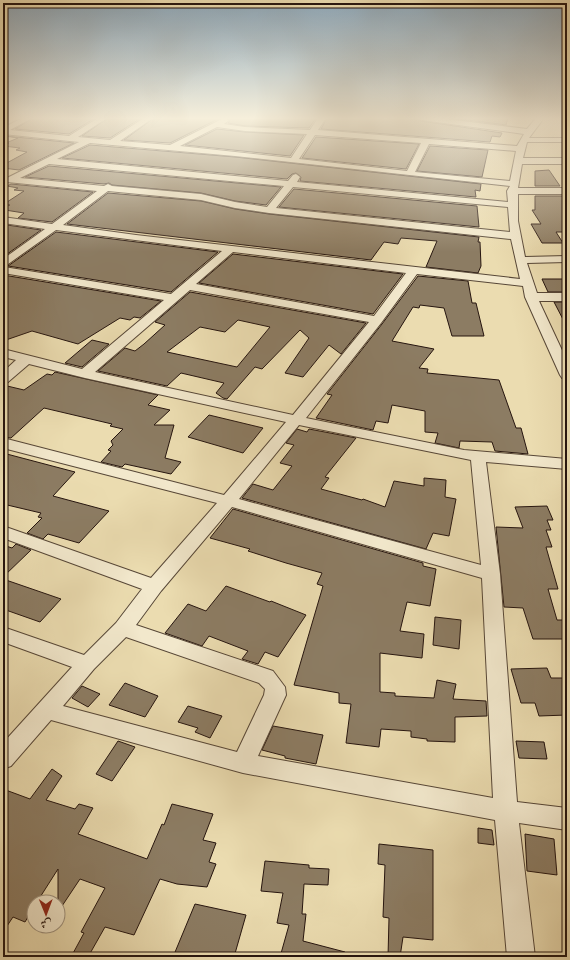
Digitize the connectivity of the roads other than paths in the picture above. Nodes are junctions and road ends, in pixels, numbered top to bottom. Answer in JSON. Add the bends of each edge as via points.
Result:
{"nodes":[{"id":1,"x":43,"y":163,"type":"edge"},
{"id":2,"x":66,"y":163,"type":"edge"},
{"id":3,"x":141,"y":163,"type":"edge"},
{"id":4,"x":312,"y":163,"type":"joint"},
{"id":5,"x":416,"y":163,"type":"edge"},
{"id":6,"x":518,"y":163,"type":"edge"},
{"id":7,"x":133,"y":169,"type":"junction"},
{"id":8,"x":410,"y":174,"type":"junction"},
{"id":9,"x":6,"y":182,"type":"edge"},
{"id":10,"x":291,"y":183,"type":"junction"},
{"id":11,"x":512,"y":188,"type":"junction"},
{"id":12,"x":105,"y":189,"type":"junction"},
{"id":13,"x":567,"y":191,"type":"edge"},
{"id":14,"x":513,"y":205,"type":"junction"},
{"id":15,"x":269,"y":210,"type":"junction"},
{"id":16,"x":3,"y":220,"type":"edge"},
{"id":17,"x":52,"y":227,"type":"junction"},
{"id":18,"x":515,"y":236,"type":"junction"},
{"id":19,"x":231,"y":248,"type":"junction"},
{"id":20,"x":520,"y":260,"type":"junction"},
{"id":21,"x":567,"y":260,"type":"edge"},
{"id":22,"x":3,"y":265,"type":"edge"},
{"id":23,"x":414,"y":270,"type":"junction"},
{"id":24,"x":526,"y":283,"type":"junction"},
{"id":25,"x":186,"y":286,"type":"junction"},
{"id":26,"x":531,"y":297,"type":"junction"},
{"id":27,"x":567,"y":297,"type":"edge"},
{"id":28,"x":172,"y":298,"type":"junction"},
{"id":29,"x":377,"y":320,"type":"junction"},
{"id":30,"x":3,"y":353,"type":"edge"},
{"id":31,"x":26,"y":359,"type":"junction"},
{"id":32,"x":85,"y":374,"type":"junction"},
{"id":33,"x":567,"y":375,"type":"edge"},
{"id":34,"x":3,"y":379,"type":"edge"},
{"id":35,"x":296,"y":420,"type":"junction"},
{"id":36,"x":3,"y":443,"type":"edge"},
{"id":37,"x":478,"y":457,"type":"junction"},
{"id":38,"x":567,"y":464,"type":"edge"},
{"id":39,"x":228,"y":501,"type":"junction"},
{"id":40,"x":3,"y":532,"type":"edge"},
{"id":41,"x":491,"y":574,"type":"junction"},
{"id":42,"x":154,"y":586,"type":"junction"},
{"id":43,"x":123,"y":628,"type":"junction"},
{"id":44,"x":3,"y":634,"type":"edge"},
{"id":45,"x":87,"y":664,"type":"junction"},
{"id":46,"x":47,"y":710,"type":"junction"},
{"id":47,"x":6,"y":750,"type":"edge"},
{"id":48,"x":243,"y":763,"type":"junction"},
{"id":49,"x":506,"y":811,"type":"junction"},
{"id":50,"x":567,"y":819,"type":"edge"},
{"id":51,"x":521,"y":957,"type":"edge"}],
"edges":[{"from":1,"to":9,"type":"street"},
{"from":2,"to":7,"type":"street"},
{"from":3,"to":7,"type":"street"},
{"from":4,"to":8,"type":"street"},
{"from":4,"to":10,"type":"street"},
{"from":5,"to":8,"type":"street"},
{"from":6,"to":11,"type":"street"},
{"from":7,"to":10,"type":"street"},
{"from":7,"to":12,"type":"street"},
{"from":8,"to":11,"type":"street"},
{"from":9,"to":12,"type":"street"},
{"from":10,"to":14,"type":"street"},
{"from":10,"to":15,"type":"street"},
{"from":11,"to":13,"type":"street"},
{"from":11,"to":14,"type":"street"},
{"from":12,"to":15,"type":"street","via":[[201,197]]},
{"from":12,"to":17,"type":"street"},
{"from":14,"to":18,"type":"street"},
{"from":15,"to":18,"type":"street"},
{"from":16,"to":17,"type":"street"},
{"from":17,"to":19,"type":"street"},
{"from":17,"to":22,"type":"street"},
{"from":18,"to":20,"type":"street"},
{"from":19,"to":23,"type":"street"},
{"from":19,"to":25,"type":"street"},
{"from":20,"to":21,"type":"street"},
{"from":20,"to":24,"type":"street"},
{"from":22,"to":28,"type":"street"},
{"from":23,"to":24,"type":"street"},
{"from":23,"to":29,"type":"street"},
{"from":24,"to":26,"type":"street"},
{"from":25,"to":28,"type":"street"},
{"from":25,"to":29,"type":"street"},
{"from":26,"to":27,"type":"street"},
{"from":26,"to":33,"type":"street"},
{"from":28,"to":32,"type":"street"},
{"from":29,"to":35,"type":"street"},
{"from":30,"to":31,"type":"street"},
{"from":31,"to":32,"type":"street"},
{"from":31,"to":34,"type":"street"},
{"from":32,"to":35,"type":"street"},
{"from":35,"to":37,"type":"street"},
{"from":35,"to":39,"type":"street"},
{"from":36,"to":39,"type":"street"},
{"from":37,"to":38,"type":"street"},
{"from":37,"to":41,"type":"street"},
{"from":39,"to":41,"type":"street"},
{"from":39,"to":42,"type":"street"},
{"from":40,"to":42,"type":"street"},
{"from":41,"to":49,"type":"street"},
{"from":42,"to":43,"type":"street"},
{"from":43,"to":45,"type":"street"},
{"from":43,"to":48,"type":"street","via":[[266,677],[275,687],[275,695]]},
{"from":44,"to":45,"type":"street"},
{"from":45,"to":46,"type":"street"},
{"from":46,"to":47,"type":"street"},
{"from":46,"to":48,"type":"street"},
{"from":48,"to":49,"type":"street"},
{"from":49,"to":50,"type":"street"},
{"from":49,"to":51,"type":"street"}]}
